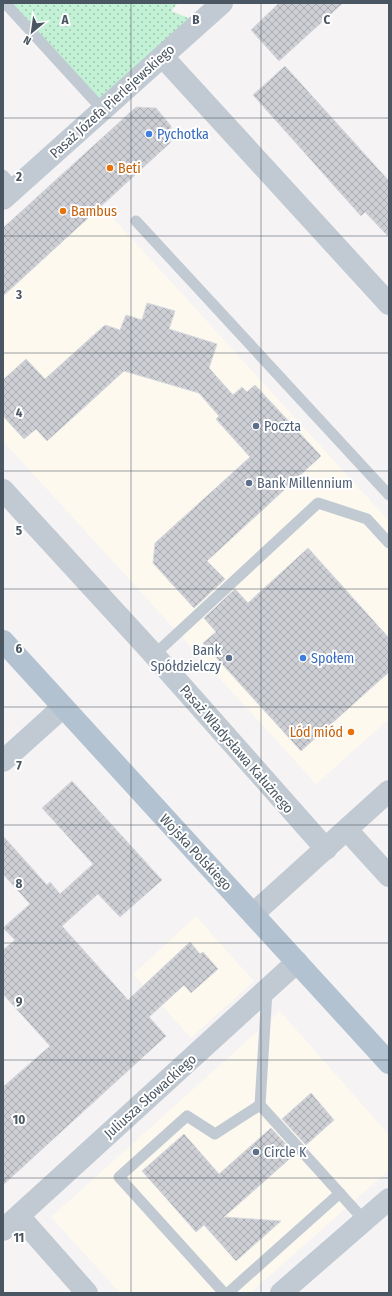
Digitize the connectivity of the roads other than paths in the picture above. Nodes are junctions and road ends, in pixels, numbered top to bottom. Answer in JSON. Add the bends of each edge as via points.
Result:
{"nodes":[{"id":1,"x":5,"y":3,"type":"edge"},
{"id":2,"x":222,"y":3,"type":"edge"},
{"id":3,"x":163,"y":57,"type":"junction"},
{"id":4,"x":102,"y":109,"type":"junction"},
{"id":5,"x":7,"y":188,"type":"edge"},
{"id":6,"x":136,"y":221,"type":"dead end"},
{"id":7,"x":389,"y":304,"type":"edge"},
{"id":8,"x":3,"y":490,"type":"edge"},
{"id":9,"x":389,"y":495,"type":"edge"},
{"id":10,"x":389,"y":543,"type":"edge"},
{"id":11,"x":3,"y":641,"type":"edge"},
{"id":12,"x":154,"y":655,"type":"junction"},
{"id":13,"x":63,"y":707,"type":"junction"},
{"id":14,"x":3,"y":761,"type":"edge"},
{"id":15,"x":389,"y":791,"type":"edge"},
{"id":16,"x":347,"y":830,"type":"junction"},
{"id":17,"x":326,"y":849,"type":"junction"},
{"id":18,"x":389,"y":876,"type":"edge"},
{"id":19,"x":254,"y":914,"type":"junction"},
{"id":20,"x":297,"y":962,"type":"junction"},
{"id":21,"x":267,"y":990,"type":"junction"},
{"id":22,"x":389,"y":1063,"type":"edge"},
{"id":23,"x":260,"y":1105,"type":"junction"},
{"id":24,"x":340,"y":1193,"type":"junction"},
{"id":25,"x":389,"y":1199,"type":"edge"},
{"id":26,"x":19,"y":1216,"type":"junction"},
{"id":27,"x":364,"y":1220,"type":"junction"},
{"id":28,"x":3,"y":1230,"type":"edge"},
{"id":29,"x":87,"y":1293,"type":"edge"},
{"id":30,"x":224,"y":1293,"type":"edge"},
{"id":31,"x":228,"y":1293,"type":"edge"},
{"id":32,"x":281,"y":1293,"type":"edge"}],
"edges":[{"from":1,"to":4,"type":"lane"},
{"from":2,"to":3,"type":"street","name":"Pasaż Józefa Pierlejewskiego"},
{"from":3,"to":4,"type":"street","name":"Pasaż Józefa Pierlejewskiego"},
{"from":3,"to":7,"type":"street"},
{"from":4,"to":5,"type":"street","name":"Pasaż Józefa Pierlejewskiego"},
{"from":6,"to":9,"type":"lane"},
{"from":8,"to":12,"type":"street","name":"Pasaż Władysława Kałużnego"},
{"from":10,"to":12,"type":"lane","via":[[367,520],[318,503]]},
{"from":11,"to":13,"type":"main road","name":"Wojska Polskiego"},
{"from":12,"to":17,"type":"street","name":"Pasaż Władysława Kałużnego"},
{"from":13,"to":14,"type":"street"},
{"from":13,"to":19,"type":"main road","name":"Wojska Polskiego"},
{"from":15,"to":16,"type":"street"},
{"from":16,"to":17,"type":"street"},
{"from":16,"to":18,"type":"street"},
{"from":17,"to":19,"type":"street"},
{"from":19,"to":20,"type":"main road","name":"Wojska Polskiego"},
{"from":20,"to":21,"type":"street","name":"Juliusza Słowackiego"},
{"from":20,"to":22,"type":"main road","name":"Wojska Polskiego"},
{"from":21,"to":23,"type":"lane"},
{"from":21,"to":26,"type":"street","name":"Juliusza Słowackiego"},
{"from":23,"to":24,"type":"lane"},
{"from":23,"to":30,"type":"lane","via":[[215,1134],[187,1116],[119,1177]]},
{"from":24,"to":27,"type":"lane"},
{"from":24,"to":31,"type":"lane"},
{"from":25,"to":27,"type":"street"},
{"from":26,"to":28,"type":"street","name":"Juliusza Słowackiego"},
{"from":26,"to":29,"type":"street"},
{"from":27,"to":32,"type":"street"}]}
